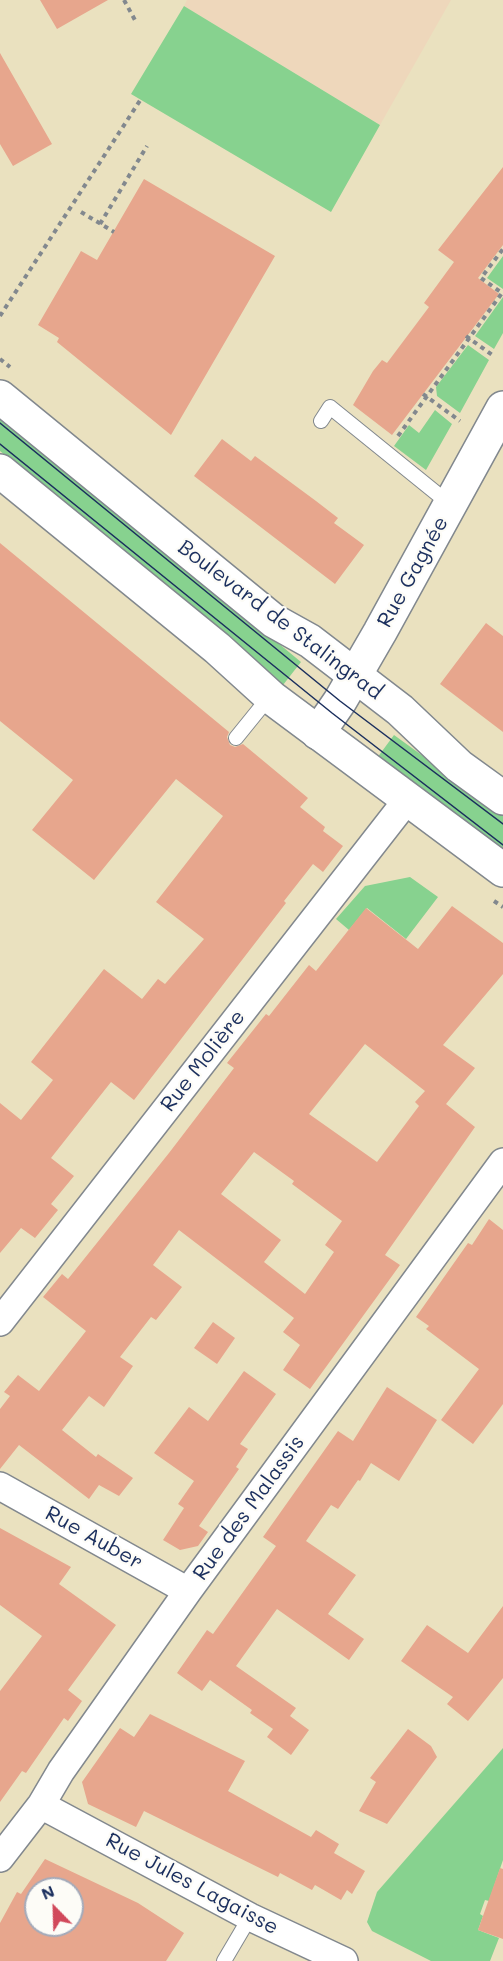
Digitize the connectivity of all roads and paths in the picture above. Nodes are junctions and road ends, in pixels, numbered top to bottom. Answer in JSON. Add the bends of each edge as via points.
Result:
{"nodes":[{"id":1,"x":124,"y":0,"type":"edge"},
{"id":2,"x":136,"y":22,"type":"dead end"},
{"id":3,"x":141,"y":99,"type":"dead end"},
{"id":4,"x":147,"y":146,"type":"dead end"},
{"id":5,"x":81,"y":212,"type":"dead end"},
{"id":6,"x":100,"y":224,"type":"junction"},
{"id":7,"x":114,"y":232,"type":"dead end"},
{"id":8,"x":503,"y":249,"type":"edge"},
{"id":9,"x":0,"y":316,"type":"edge"},
{"id":10,"x":467,"y":337,"type":"junction"},
{"id":11,"x":495,"y":357,"type":"dead end"},
{"id":12,"x":424,"y":395,"type":"junction"},
{"id":13,"x":0,"y":397,"type":"edge"},
{"id":14,"x":503,"y":408,"type":"edge"},
{"id":15,"x":460,"y":420,"type":"dead end"},
{"id":16,"x":321,"y":421,"type":"dead end"},
{"id":17,"x":396,"y":438,"type":"dead end"},
{"id":18,"x":0,"y":471,"type":"edge"},
{"id":19,"x":451,"y":505,"type":"junction"},
{"id":20,"x":356,"y":676,"type":"junction"},
{"id":21,"x":270,"y":696,"type":"junction"},
{"id":22,"x":318,"y":733,"type":"junction"},
{"id":23,"x":236,"y":738,"type":"dead end"},
{"id":24,"x":503,"y":798,"type":"edge"},
{"id":25,"x":406,"y":800,"type":"junction"},
{"id":26,"x":503,"y":870,"type":"edge"},
{"id":27,"x":503,"y":1162,"type":"edge"},
{"id":28,"x":0,"y":1322,"type":"edge"},
{"id":29,"x":0,"y":1486,"type":"edge"},
{"id":30,"x":188,"y":1591,"type":"junction"},
{"id":31,"x":41,"y":1805,"type":"junction"},
{"id":32,"x":0,"y":1858,"type":"edge"},
{"id":33,"x":250,"y":1917,"type":"junction"},
{"id":34,"x":224,"y":1961,"type":"edge"},
{"id":35,"x":344,"y":1961,"type":"edge"}],
"edges":[{"from":1,"to":2,"type":"path"},
{"from":3,"to":9,"type":"path"},
{"from":4,"to":6,"type":"path"},
{"from":5,"to":6,"type":"path"},
{"from":6,"to":7,"type":"path"},
{"from":8,"to":10,"type":"path","via":[[481,278],[502,293]]},
{"from":10,"to":11,"type":"path"},
{"from":10,"to":12,"type":"path"},
{"from":12,"to":15,"type":"path"},
{"from":12,"to":17,"type":"path"},
{"from":13,"to":20,"type":"main road","name":"Boulevard de Stalingrad","via":[[274,621],[310,641]]},
{"from":14,"to":19,"type":"main road","name":"Rue Gagnée"},
{"from":16,"to":19,"type":"lane","via":[[330,407]]},
{"from":18,"to":21,"type":"main road"},
{"from":19,"to":20,"type":"main road","name":"Rue Gagnée"},
{"from":20,"to":22,"type":"main road","name":"Rue Gagnée"},
{"from":20,"to":24,"type":"main road","name":"Boulevard de Stalingrad","via":[[424,730],[459,766]]},
{"from":21,"to":22,"type":"main road"},
{"from":21,"to":23,"type":"lane"},
{"from":22,"to":25,"type":"main road"},
{"from":25,"to":26,"type":"main road"},
{"from":25,"to":28,"type":"street","name":"Rue Molière"},
{"from":27,"to":30,"type":"street","name":"Rue des Malassis"},
{"from":29,"to":30,"type":"street","name":"Rue Auber"},
{"from":30,"to":31,"type":"street","name":"Rue des Malassis"},
{"from":31,"to":32,"type":"street","name":"Rue des Malassis"},
{"from":31,"to":33,"type":"street","name":"Rue Jules Lagaisse"},
{"from":33,"to":34,"type":"lane"},
{"from":33,"to":35,"type":"street","name":"Rue Jules Lagaisse"}]}
